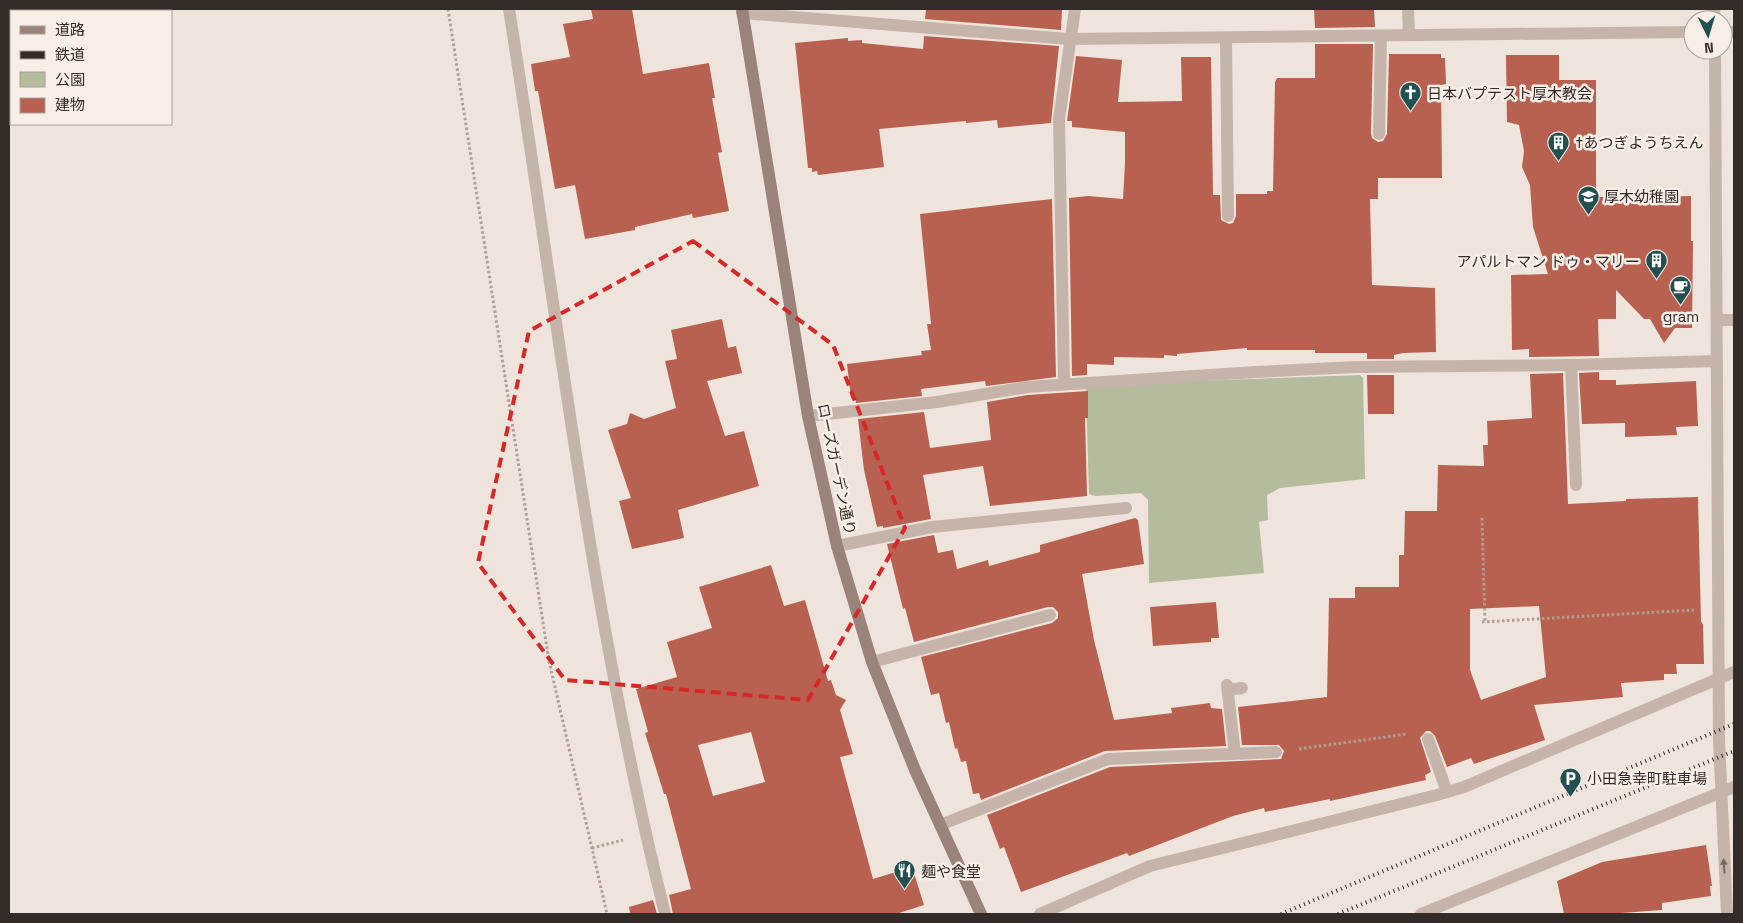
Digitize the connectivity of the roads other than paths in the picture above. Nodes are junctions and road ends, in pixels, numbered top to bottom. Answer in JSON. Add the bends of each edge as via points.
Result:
{"nodes":[{"id":1,"x":509,"y":9,"type":"edge"},
{"id":2,"x":1075,"y":9,"type":"edge"},
{"id":3,"x":1408,"y":9,"type":"edge"},
{"id":4,"x":742,"y":11,"type":"edge"},
{"id":5,"x":1683,"y":32,"type":"edge"},
{"id":6,"x":1409,"y":35,"type":"junction"},
{"id":7,"x":1381,"y":36,"type":"junction"},
{"id":8,"x":1226,"y":38,"type":"junction"},
{"id":9,"x":1069,"y":39,"type":"junction"},
{"id":10,"x":1715,"y":60,"type":"edge"},
{"id":11,"x":1379,"y":134,"type":"dead end"},
{"id":12,"x":1228,"y":216,"type":"dead end"},
{"id":13,"x":1716,"y":320,"type":"junction"},
{"id":14,"x":1734,"y":320,"type":"edge"},
{"id":15,"x":1717,"y":361,"type":"junction"},
{"id":16,"x":1572,"y":365,"type":"junction"},
{"id":17,"x":1064,"y":384,"type":"junction"},
{"id":18,"x":808,"y":416,"type":"junction"},
{"id":19,"x":1576,"y":485,"type":"dead end"},
{"id":20,"x":1126,"y":508,"type":"dead end"},
{"id":21,"x":837,"y":546,"type":"junction"},
{"id":22,"x":1050,"y":615,"type":"dead end"},
{"id":23,"x":872,"y":662,"type":"junction"},
{"id":24,"x":1734,"y":672,"type":"edge"},
{"id":25,"x":1718,"y":677,"type":"junction"},
{"id":26,"x":1242,"y":688,"type":"dead end"},
{"id":27,"x":1428,"y":739,"type":"road end"},
{"id":28,"x":1276,"y":752,"type":"road end"},
{"id":29,"x":1235,"y":754,"type":"junction"},
{"id":30,"x":1734,"y":787,"type":"edge"},
{"id":31,"x":1447,"y":792,"type":"junction"},
{"id":32,"x":1720,"y":792,"type":"junction"},
{"id":33,"x":940,"y":825,"type":"junction"},
{"id":34,"x":665,"y":914,"type":"edge"},
{"id":35,"x":981,"y":914,"type":"edge"},
{"id":36,"x":1040,"y":914,"type":"edge"},
{"id":37,"x":1421,"y":914,"type":"edge"},
{"id":38,"x":1727,"y":914,"type":"edge"}],
"edges":[{"from":1,"to":34,"type":"street","via":[[594,566],[645,834]]},
{"from":2,"to":9,"type":"street"},
{"from":3,"to":6,"type":"street"},
{"from":4,"to":9,"type":"street"},
{"from":4,"to":18,"type":"main road","name":"ローズガーデン通り"},
{"from":5,"to":6,"type":"street"},
{"from":6,"to":7,"type":"street"},
{"from":7,"to":8,"type":"street"},
{"from":7,"to":11,"type":"street"},
{"from":8,"to":9,"type":"street"},
{"from":8,"to":12,"type":"street"},
{"from":9,"to":17,"type":"street","via":[[1059,119]]},
{"from":10,"to":13,"type":"street"},
{"from":13,"to":14,"type":"street"},
{"from":13,"to":15,"type":"street"},
{"from":15,"to":16,"type":"street"},
{"from":15,"to":25,"type":"street"},
{"from":16,"to":17,"type":"street","via":[[1355,367]]},
{"from":16,"to":19,"type":"street"},
{"from":17,"to":18,"type":"street"},
{"from":18,"to":21,"type":"main road","name":"ローズガーデン通り"},
{"from":20,"to":21,"type":"street","via":[[932,527]]},
{"from":21,"to":23,"type":"main road","name":"ローズガーデン通り"},
{"from":22,"to":23,"type":"street"},
{"from":23,"to":33,"type":"main road","name":"ローズガーデン通り"},
{"from":24,"to":25,"type":"street"},
{"from":25,"to":31,"type":"street"},
{"from":25,"to":32,"type":"street"},
{"from":26,"to":29,"type":"street","via":[[1228,687]]},
{"from":27,"to":31,"type":"street"},
{"from":28,"to":29,"type":"street"},
{"from":29,"to":33,"type":"street","via":[[1108,759]]},
{"from":30,"to":32,"type":"street"},
{"from":31,"to":36,"type":"street","via":[[1150,866]]},
{"from":32,"to":37,"type":"street"},
{"from":38,"to":32,"type":"street","one_way":true},
{"from":33,"to":35,"type":"main road","name":"ローズガーデン通り"}]}
